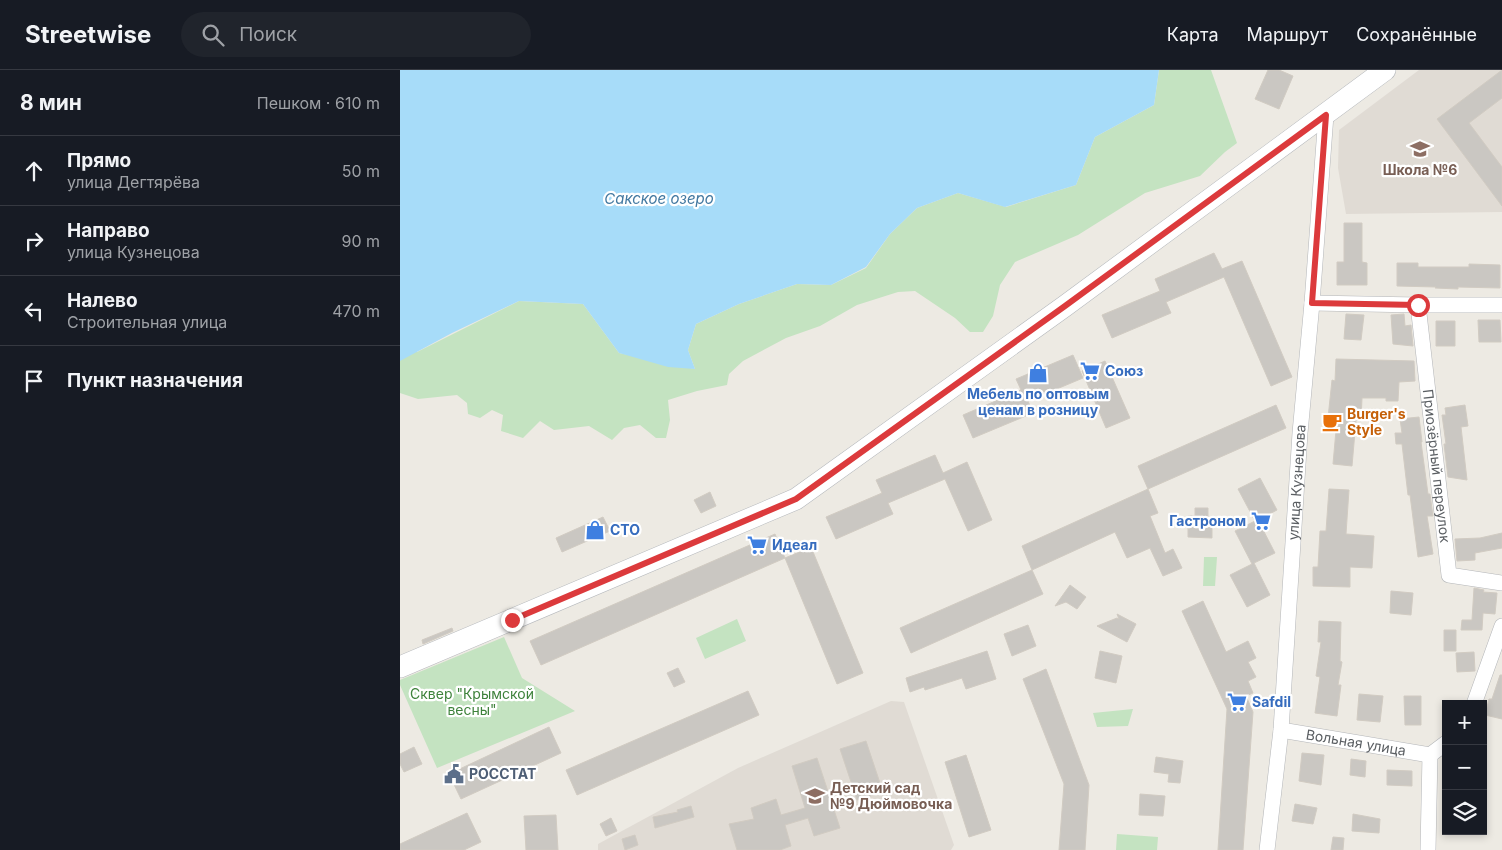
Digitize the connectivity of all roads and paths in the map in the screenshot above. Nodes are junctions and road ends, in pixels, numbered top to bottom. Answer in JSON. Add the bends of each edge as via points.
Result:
{"nodes":[{"id":1,"x":1386,"y":70,"type":"edge"},
{"id":2,"x":1326,"y":115,"type":"junction"},
{"id":3,"x":1312,"y":303,"type":"junction"},
{"id":4,"x":1418,"y":305,"type":"junction"},
{"id":5,"x":1502,"y":305,"type":"edge"},
{"id":6,"x":1502,"y":583,"type":"edge"},
{"id":7,"x":1502,"y":626,"type":"edge"},
{"id":8,"x":400,"y":667,"type":"edge"},
{"id":9,"x":1475,"y":700,"type":"edge"},
{"id":10,"x":1281,"y":730,"type":"junction"},
{"id":11,"x":1445,"y":745,"type":"edge"},
{"id":12,"x":1430,"y":755,"type":"junction"},
{"id":13,"x":1267,"y":850,"type":"edge"},
{"id":14,"x":1428,"y":850,"type":"edge"}],
"edges":[{"from":1,"to":2,"type":"street"},
{"from":2,"to":3,"type":"street","name":"улица Кузнецова"},
{"from":2,"to":8,"type":"street","via":[[796,499]]},
{"from":3,"to":4,"type":"street"},
{"from":3,"to":10,"type":"street","name":"улица Кузнецова","via":[[1300,433]]},
{"from":4,"to":5,"type":"street"},
{"from":4,"to":6,"type":"street","name":"Приозёрный переулок","via":[[1449,574]]},
{"from":7,"to":9,"type":"street"},
{"from":10,"to":12,"type":"street","name":"Вольная улица"},
{"from":10,"to":13,"type":"street","name":"улица Кузнецова"},
{"from":11,"to":12,"type":"street"},
{"from":12,"to":14,"type":"street"}]}
